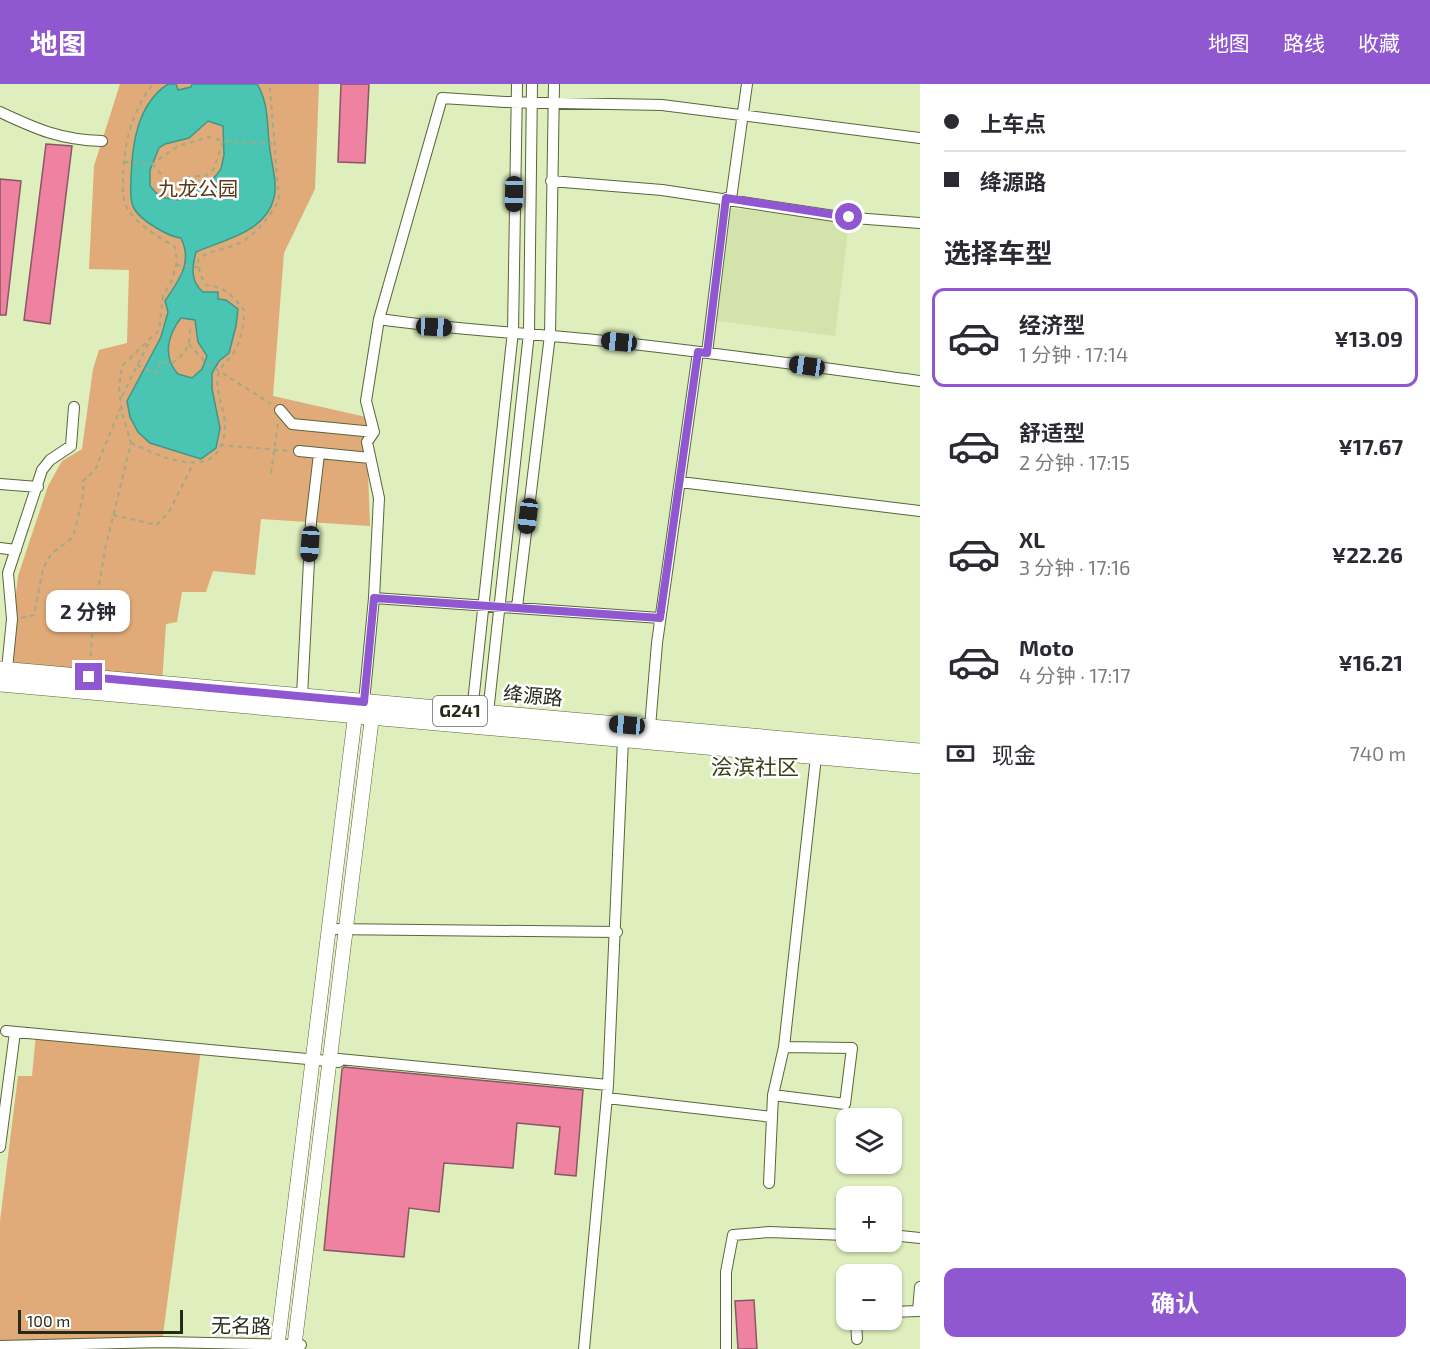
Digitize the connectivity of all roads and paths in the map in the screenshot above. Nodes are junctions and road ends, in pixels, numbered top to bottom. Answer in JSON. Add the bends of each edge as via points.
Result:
{"nodes":[{"id":1,"x":153,"y":84,"type":"edge"},
{"id":2,"x":266,"y":84,"type":"edge"},
{"id":3,"x":517,"y":84,"type":"edge"},
{"id":4,"x":532,"y":84,"type":"edge"},
{"id":5,"x":554,"y":84,"type":"edge"},
{"id":6,"x":747,"y":84,"type":"edge"},
{"id":7,"x":515,"y":102,"type":"junction"},
{"id":8,"x":531,"y":102,"type":"junction"},
{"id":9,"x":554,"y":103,"type":"junction"},
{"id":10,"x":0,"y":112,"type":"edge"},
{"id":11,"x":744,"y":115,"type":"junction"},
{"id":12,"x":920,"y":138,"type":"edge"},
{"id":13,"x":102,"y":141,"type":"dead end"},
{"id":14,"x":224,"y":141,"type":"junction"},
{"id":15,"x":273,"y":144,"type":"junction"},
{"id":16,"x":124,"y":162,"type":"junction"},
{"id":17,"x":152,"y":164,"type":"junction"},
{"id":18,"x":551,"y":181,"type":"junction"},
{"id":19,"x":729,"y":199,"type":"junction"},
{"id":20,"x":920,"y":223,"type":"edge"},
{"id":21,"x":176,"y":265,"type":"junction"},
{"id":22,"x":199,"y":267,"type":"junction"},
{"id":23,"x":379,"y":319,"type":"junction"},
{"id":24,"x":190,"y":328,"type":"dead end"},
{"id":25,"x":513,"y":331,"type":"junction"},
{"id":26,"x":529,"y":333,"type":"junction"},
{"id":27,"x":550,"y":335,"type":"junction"},
{"id":28,"x":149,"y":342,"type":"junction"},
{"id":29,"x":189,"y":344,"type":"junction"},
{"id":30,"x":702,"y":352,"type":"junction"},
{"id":31,"x":137,"y":365,"type":"junction"},
{"id":32,"x":220,"y":372,"type":"junction"},
{"id":33,"x":920,"y":381,"type":"edge"},
{"id":34,"x":120,"y":399,"type":"junction"},
{"id":35,"x":74,"y":406,"type":"dead end"},
{"id":36,"x":121,"y":407,"type":"junction"},
{"id":37,"x":280,"y":410,"type":"junction"},
{"id":38,"x":374,"y":432,"type":"junction"},
{"id":39,"x":131,"y":443,"type":"junction"},
{"id":40,"x":220,"y":446,"type":"junction"},
{"id":41,"x":273,"y":449,"type":"junction"},
{"id":42,"x":299,"y":451,"type":"joint"},
{"id":43,"x":319,"y":454,"type":"junction"},
{"id":44,"x":370,"y":458,"type":"junction"},
{"id":45,"x":193,"y":464,"type":"junction"},
{"id":46,"x":271,"y":473,"type":"dead end"},
{"id":47,"x":680,"y":482,"type":"junction"},
{"id":48,"x":0,"y":484,"type":"edge"},
{"id":49,"x":38,"y":487,"type":"junction"},
{"id":50,"x":920,"y":512,"type":"edge"},
{"id":51,"x":113,"y":515,"type":"junction"},
{"id":52,"x":0,"y":548,"type":"edge"},
{"id":53,"x":16,"y":550,"type":"junction"},
{"id":54,"x":374,"y":598,"type":"junction"},
{"id":55,"x":485,"y":604,"type":"junction"},
{"id":56,"x":501,"y":606,"type":"junction"},
{"id":57,"x":517,"y":607,"type":"junction"},
{"id":58,"x":660,"y":618,"type":"junction"},
{"id":59,"x":12,"y":619,"type":"junction"},
{"id":60,"x":2,"y":674,"type":"edge"},
{"id":61,"x":89,"y":677,"type":"junction"},
{"id":62,"x":302,"y":696,"type":"junction"},
{"id":63,"x":364,"y":702,"type":"junction"},
{"id":64,"x":472,"y":712,"type":"junction"},
{"id":65,"x":488,"y":713,"type":"junction"},
{"id":66,"x":355,"y":716,"type":"junction"},
{"id":67,"x":372,"y":717,"type":"junction"},
{"id":68,"x":650,"y":727,"type":"junction"},
{"id":69,"x":623,"y":739,"type":"junction"},
{"id":70,"x":920,"y":751,"type":"edge"},
{"id":71,"x":816,"y":757,"type":"junction"},
{"id":72,"x":920,"y":766,"type":"edge"},
{"id":73,"x":329,"y":929,"type":"junction"},
{"id":74,"x":346,"y":929,"type":"junction"},
{"id":75,"x":617,"y":932,"type":"junction"},
{"id":76,"x":784,"y":1047,"type":"junction"},
{"id":77,"x":313,"y":1059,"type":"junction"},
{"id":78,"x":336,"y":1060,"type":"junction"},
{"id":79,"x":608,"y":1085,"type":"junction"},
{"id":80,"x":773,"y":1095,"type":"junction"},
{"id":81,"x":607,"y":1098,"type":"junction"},
{"id":82,"x":772,"y":1117,"type":"junction"},
{"id":83,"x":0,"y":1147,"type":"edge"},
{"id":84,"x":769,"y":1183,"type":"dead end"},
{"id":85,"x":836,"y":1234,"type":"edge"},
{"id":86,"x":902,"y":1236,"type":"edge"},
{"id":87,"x":920,"y":1238,"type":"edge"},
{"id":88,"x":920,"y":1287,"type":"edge"},
{"id":89,"x":902,"y":1312,"type":"edge"},
{"id":90,"x":857,"y":1330,"type":"edge"},
{"id":91,"x":857,"y":1339,"type":"dead end"},
{"id":92,"x":0,"y":1346,"type":"edge"},
{"id":93,"x":297,"y":1346,"type":"edge"},
{"id":94,"x":278,"y":1347,"type":"edge"},
{"id":95,"x":584,"y":1349,"type":"edge"},
{"id":96,"x":726,"y":1349,"type":"edge"}],
"edges":[{"from":1,"to":16,"type":"path","via":[[142,98],[132,123]]},
{"from":2,"to":15,"type":"path","via":[[270,89]]},
{"from":3,"to":7,"type":"street"},
{"from":4,"to":8,"type":"street"},
{"from":5,"to":9,"type":"street"},
{"from":6,"to":11,"type":"street"},
{"from":7,"to":8,"type":"street"},
{"from":7,"to":23,"type":"street","via":[[442,98]]},
{"from":7,"to":25,"type":"street"},
{"from":8,"to":9,"type":"street"},
{"from":8,"to":26,"type":"street"},
{"from":9,"to":11,"type":"street","via":[[663,105]]},
{"from":9,"to":18,"type":"street"},
{"from":10,"to":13,"type":"street","via":[[46,133],[71,140]]},
{"from":11,"to":12,"type":"street"},
{"from":11,"to":19,"type":"street"},
{"from":14,"to":15,"type":"path"},
{"from":14,"to":17,"type":"path","via":[[213,136],[195,140],[178,146]]},
{"from":14,"to":17,"type":"path","via":[[214,169],[205,176],[170,184]]},
{"from":15,"to":22,"type":"path","via":[[279,200],[256,230],[239,244],[207,251],[198,260]]},
{"from":16,"to":17,"type":"path"},
{"from":16,"to":21,"type":"path","via":[[126,206],[135,218],[175,248]]},
{"from":18,"to":19,"type":"street"},
{"from":18,"to":27,"type":"street"},
{"from":19,"to":20,"type":"street","via":[[841,217]]},
{"from":19,"to":30,"type":"street"},
{"from":21,"to":22,"type":"path"},
{"from":21,"to":28,"type":"path","via":[[163,296],[159,330]]},
{"from":22,"to":32,"type":"path","via":[[206,285],[219,286],[244,310],[240,336]]},
{"from":23,"to":25,"type":"street","via":[[434,327]]},
{"from":23,"to":38,"type":"street","via":[[366,400]]},
{"from":24,"to":29,"type":"path"},
{"from":25,"to":26,"type":"street"},
{"from":25,"to":55,"type":"street"},
{"from":26,"to":27,"type":"street"},
{"from":26,"to":56,"type":"street"},
{"from":27,"to":30,"type":"street"},
{"from":27,"to":57,"type":"street"},
{"from":28,"to":31,"type":"path"},
{"from":28,"to":34,"type":"path","via":[[136,349],[122,366]]},
{"from":29,"to":31,"type":"path","via":[[182,357],[171,364],[161,361],[155,373]]},
{"from":29,"to":32,"type":"path"},
{"from":30,"to":33,"type":"street"},
{"from":30,"to":47,"type":"street"},
{"from":31,"to":34,"type":"path"},
{"from":32,"to":37,"type":"path"},
{"from":32,"to":40,"type":"path","via":[[225,427]]},
{"from":34,"to":36,"type":"path"},
{"from":35,"to":49,"type":"street","via":[[71,446],[50,460],[42,470]]},
{"from":36,"to":39,"type":"path"},
{"from":36,"to":59,"type":"path","via":[[95,470],[82,482],[84,491],[72,538],[51,554],[44,569],[34,615]]},
{"from":37,"to":38,"type":"street","via":[[292,424]]},
{"from":37,"to":41,"type":"path"},
{"from":38,"to":44,"type":"street","via":[[367,442]]},
{"from":39,"to":45,"type":"path"},
{"from":39,"to":51,"type":"path"},
{"from":40,"to":41,"type":"path"},
{"from":40,"to":45,"type":"path","via":[[207,461]]},
{"from":41,"to":42,"type":"path"},
{"from":41,"to":46,"type":"path"},
{"from":42,"to":43,"type":"street"},
{"from":43,"to":44,"type":"street"},
{"from":43,"to":62,"type":"street","via":[[310,533]]},
{"from":44,"to":54,"type":"street","via":[[379,498]]},
{"from":45,"to":51,"type":"path","via":[[170,510],[157,525]]},
{"from":47,"to":50,"type":"street"},
{"from":47,"to":58,"type":"street"},
{"from":48,"to":49,"type":"street"},
{"from":49,"to":53,"type":"street"},
{"from":51,"to":61,"type":"path","via":[[93,622]]},
{"from":52,"to":53,"type":"street"},
{"from":53,"to":59,"type":"street","via":[[8,573]]},
{"from":54,"to":55,"type":"street"},
{"from":54,"to":63,"type":"street"},
{"from":55,"to":56,"type":"street"},
{"from":55,"to":64,"type":"street"},
{"from":56,"to":57,"type":"street"},
{"from":56,"to":65,"type":"street"},
{"from":57,"to":58,"type":"street"},
{"from":58,"to":68,"type":"street"},
{"from":59,"to":60,"type":"street"},
{"from":60,"to":61,"type":"highway","name":"绛源路","number":"G241"},
{"from":60,"to":66,"type":"highway","name":"绛源路","number":"G241"},
{"from":61,"to":62,"type":"highway","name":"绛源路","number":"G241"},
{"from":62,"to":63,"type":"highway","name":"绛源路","number":"G241"},
{"from":63,"to":64,"type":"highway","name":"绛源路","number":"G241"},
{"from":64,"to":65,"type":"highway","name":"绛源路","number":"G241"},
{"from":65,"to":68,"type":"highway","name":"绛源路","number":"G241"},
{"from":66,"to":67,"type":"highway","name":"绛源路","number":"G241"},
{"from":66,"to":73,"type":"main road"},
{"from":67,"to":69,"type":"highway","name":"绛源路","number":"G241"},
{"from":67,"to":74,"type":"main road"},
{"from":68,"to":70,"type":"highway","name":"绛源路","number":"G241"},
{"from":69,"to":71,"type":"highway","name":"绛源路","number":"G241"},
{"from":69,"to":75,"type":"street"},
{"from":71,"to":72,"type":"highway","name":"绛源路","number":"G241"},
{"from":71,"to":76,"type":"street"},
{"from":73,"to":74,"type":"street"},
{"from":73,"to":77,"type":"main road"},
{"from":74,"to":75,"type":"street"},
{"from":74,"to":78,"type":"main road"},
{"from":75,"to":79,"type":"street"},
{"from":76,"to":80,"type":"street"},
{"from":76,"to":80,"type":"street","via":[[852,1048],[845,1104]]},
{"from":77,"to":78,"type":"street"},
{"from":77,"to":83,"type":"street","via":[[11,1031]]},
{"from":77,"to":94,"type":"main road"},
{"from":78,"to":79,"type":"street"},
{"from":78,"to":93,"type":"main road"},
{"from":79,"to":81,"type":"street"},
{"from":80,"to":82,"type":"street"},
{"from":81,"to":82,"type":"street"},
{"from":81,"to":95,"type":"street"},
{"from":82,"to":84,"type":"street"},
{"from":85,"to":96,"type":"street","via":[[734,1235],[726,1272]]},
{"from":86,"to":87,"type":"street"},
{"from":88,"to":89,"type":"street","via":[[918,1311]]},
{"from":90,"to":91,"type":"street"},
{"from":92,"to":94,"type":"street","name":"无名路","via":[[162,1342]]},
{"from":93,"to":94,"type":"street","name":"无名路"}]}
